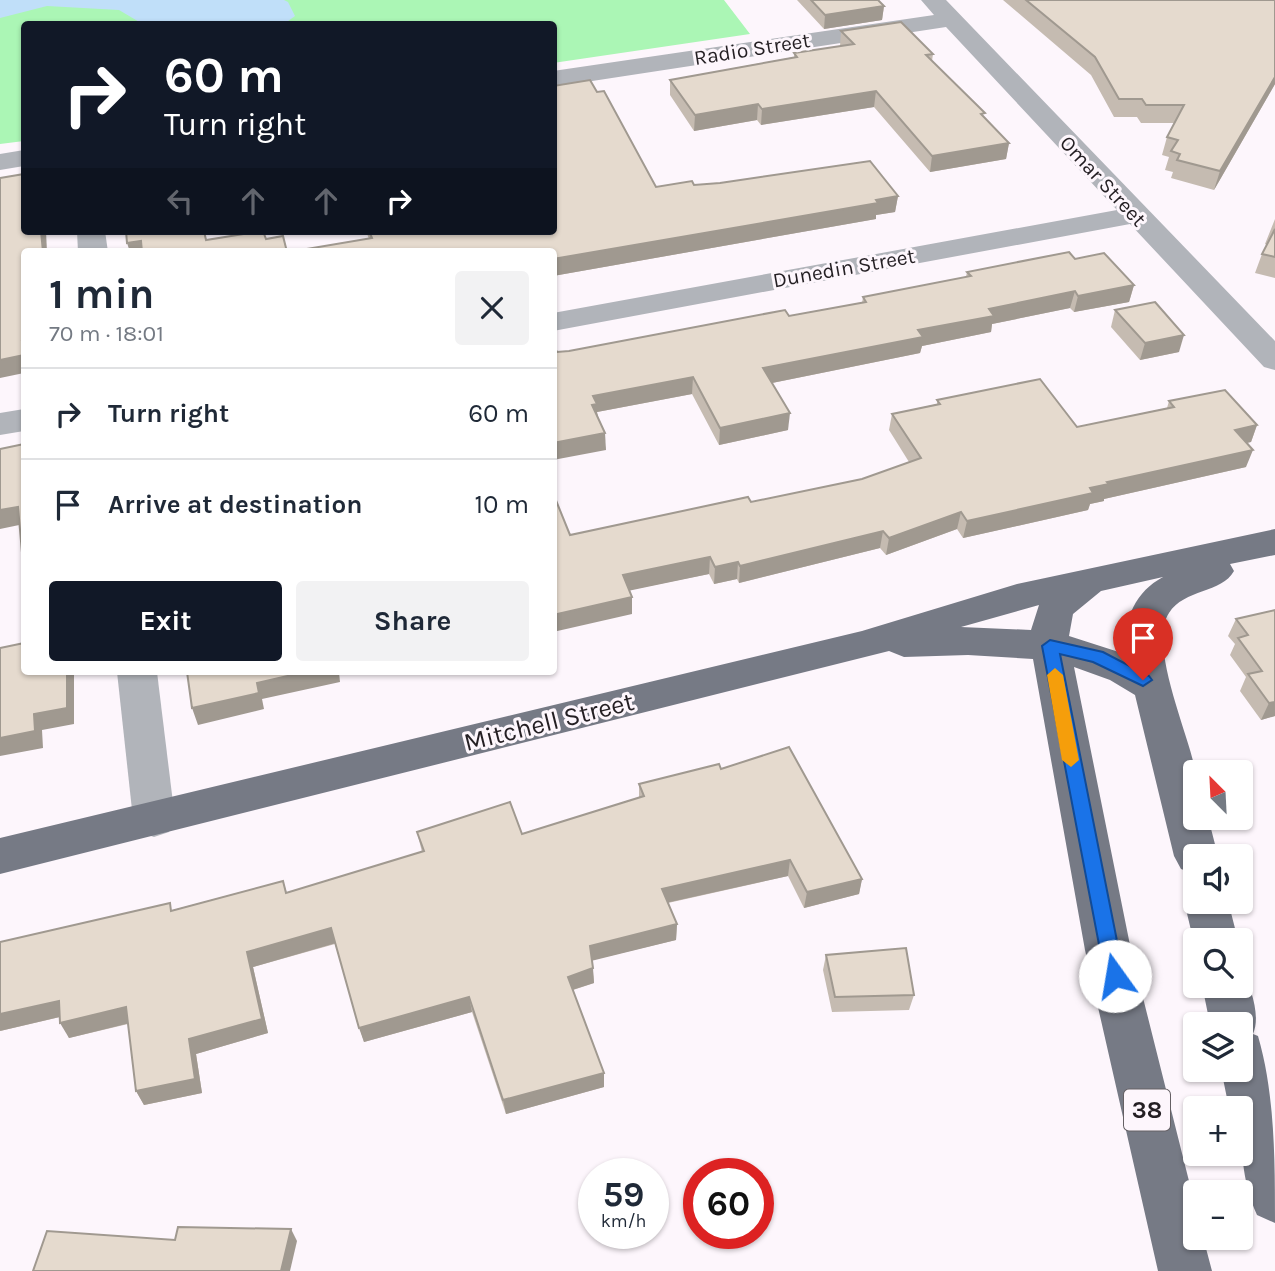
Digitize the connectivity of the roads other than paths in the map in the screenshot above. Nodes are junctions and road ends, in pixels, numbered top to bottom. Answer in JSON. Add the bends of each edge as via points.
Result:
{"nodes":[{"id":1,"x":933,"y":0,"type":"edge"},
{"id":2,"x":952,"y":19,"type":"junction"},
{"id":3,"x":557,"y":78,"type":"edge"},
{"id":4,"x":21,"y":158,"type":"edge"},
{"id":5,"x":0,"y":162,"type":"edge"},
{"id":6,"x":1135,"y":215,"type":"junction"},
{"id":7,"x":557,"y":321,"type":"edge"},
{"id":8,"x":1275,"y":360,"type":"edge"},
{"id":9,"x":21,"y":420,"type":"edge"},
{"id":10,"x":0,"y":424,"type":"edge"},
{"id":11,"x":1275,"y":542,"type":"edge"},
{"id":12,"x":1275,"y":553,"type":"edge"},
{"id":13,"x":1096,"y":578,"type":"junction"},
{"id":14,"x":866,"y":644,"type":"junction"},
{"id":15,"x":1050,"y":646,"type":"junction"},
{"id":16,"x":137,"y":675,"type":"edge"},
{"id":17,"x":1152,"y":686,"type":"junction"},
{"id":18,"x":154,"y":819,"type":"junction"},
{"id":19,"x":1193,"y":844,"type":"edge"},
{"id":20,"x":0,"y":856,"type":"edge"},
{"id":21,"x":1248,"y":1082,"type":"edge"},
{"id":22,"x":1275,"y":1197,"type":"edge"},
{"id":23,"x":1185,"y":1271,"type":"edge"}],
"edges":[{"from":1,"to":2,"type":"street","name":"Omar Street"},
{"from":2,"to":3,"type":"street","name":"Radio Street"},
{"from":2,"to":6,"type":"street","name":"Omar Street"},
{"from":4,"to":5,"type":"street"},
{"from":6,"to":7,"type":"street","name":"Dunedin Street"},
{"from":6,"to":8,"type":"street","name":"Omar Street"},
{"from":9,"to":10,"type":"street"},
{"from":11,"to":13,"type":"main road","name":"Mitchell Street","number":"38"},
{"from":12,"to":17,"type":"main road","via":[[1196,577],[1173,587],[1154,603],[1143,630]]},
{"from":13,"to":14,"type":"main road","name":"Mitchell Street","via":[[943,617]]},
{"from":13,"to":15,"type":"main road","name":"Mitchell Street","number":"38","via":[[1068,594],[1053,611]]},
{"from":14,"to":15,"type":"main road","via":[[987,641]]},
{"from":14,"to":18,"type":"main road","name":"Mitchell Street"},
{"from":15,"to":17,"type":"main road","via":[[1097,656]]},
{"from":15,"to":23,"type":"main road","number":"38","via":[[1108,950]]},
{"from":16,"to":18,"type":"street"},
{"from":17,"to":19,"type":"main road"},
{"from":18,"to":20,"type":"main road","name":"Mitchell Street"},
{"from":21,"to":22,"type":"main road"}]}
